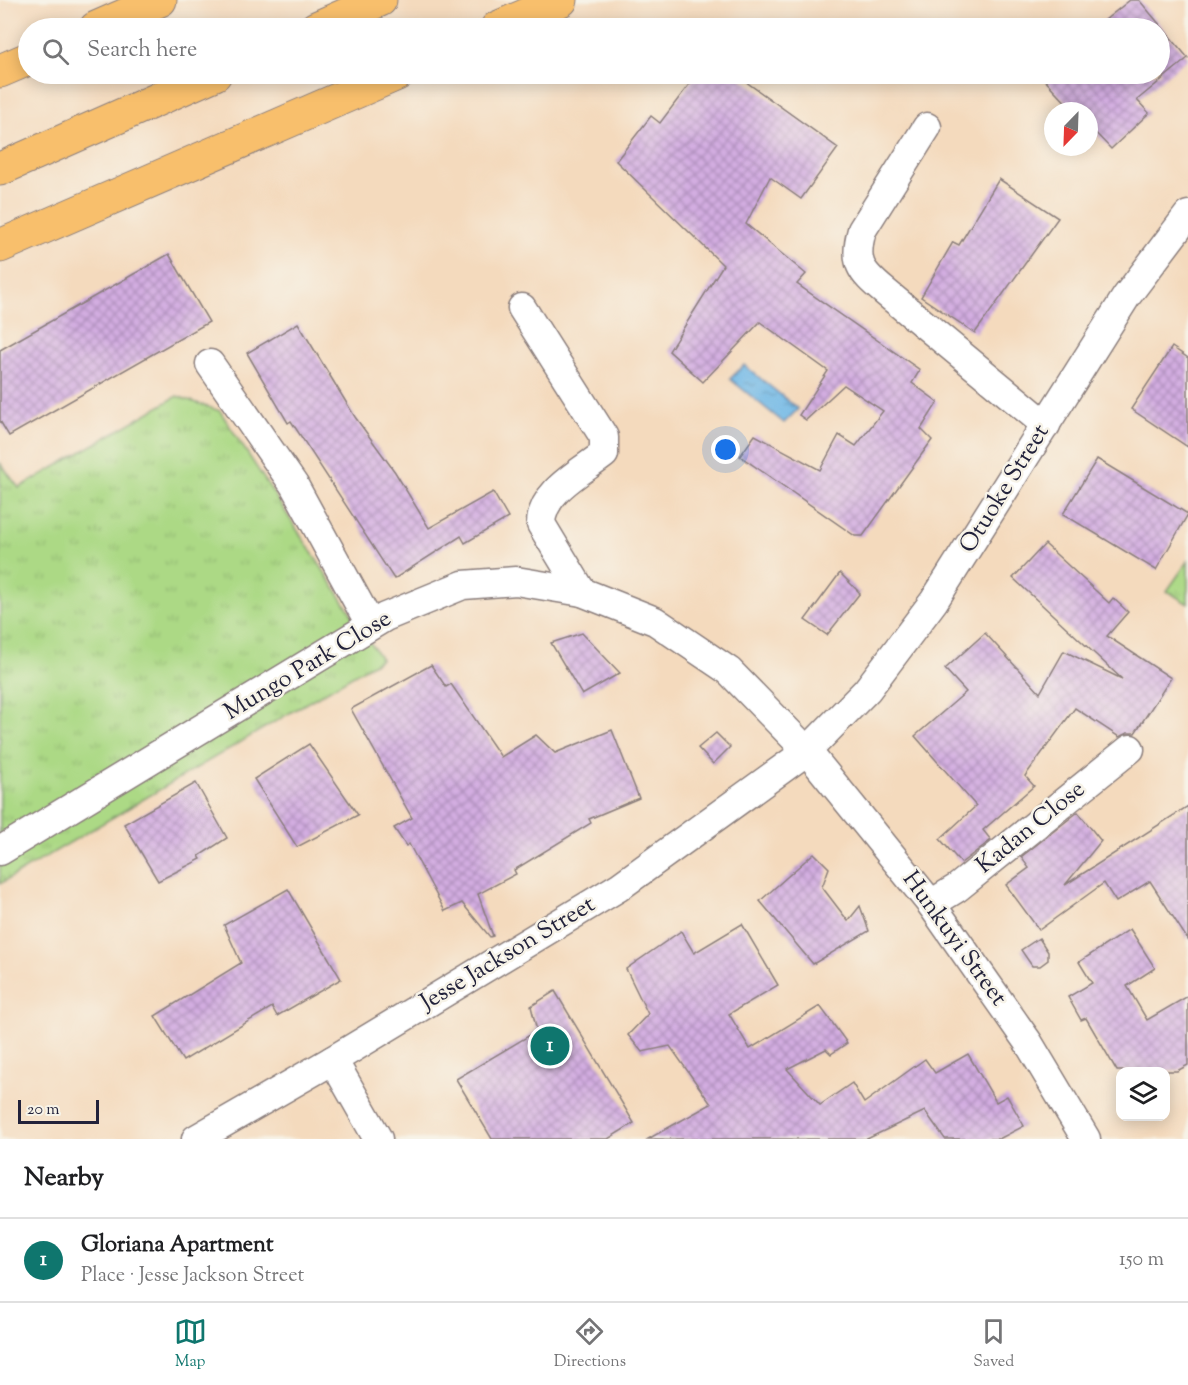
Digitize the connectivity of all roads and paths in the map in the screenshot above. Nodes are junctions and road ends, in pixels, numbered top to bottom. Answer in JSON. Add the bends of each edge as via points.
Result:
{"nodes":[{"id":1,"x":160,"y":0,"type":"edge"},
{"id":2,"x":380,"y":0,"type":"edge"},
{"id":3,"x":561,"y":0,"type":"edge"},
{"id":4,"x":119,"y":18,"type":"edge"},
{"id":5,"x":339,"y":18,"type":"edge"},
{"id":6,"x":520,"y":18,"type":"edge"},
{"id":7,"x":18,"y":63,"type":"edge"},
{"id":8,"x":0,"y":71,"type":"edge"},
{"id":9,"x":192,"y":84,"type":"edge"},
{"id":10,"x":374,"y":84,"type":"edge"},
{"id":11,"x":927,"y":127,"type":"dead end"},
{"id":12,"x":0,"y":169,"type":"edge"},
{"id":13,"x":1188,"y":215,"type":"edge"},
{"id":14,"x":0,"y":246,"type":"edge"},
{"id":15,"x":522,"y":308,"type":"dead end"},
{"id":16,"x":210,"y":364,"type":"dead end"},
{"id":17,"x":1046,"y":425,"type":"junction"},
{"id":18,"x":582,"y":592,"type":"junction"},
{"id":19,"x":370,"y":624,"type":"junction"},
{"id":20,"x":1130,"y":748,"type":"dead end"},
{"id":21,"x":807,"y":751,"type":"junction"},
{"id":22,"x":0,"y":851,"type":"edge"},
{"id":23,"x":931,"y":904,"type":"junction"},
{"id":24,"x":333,"y":1060,"type":"junction"},
{"id":25,"x":196,"y":1139,"type":"edge"},
{"id":26,"x":378,"y":1139,"type":"edge"},
{"id":27,"x":1086,"y":1139,"type":"edge"}],
"edges":[{"from":1,"to":4,"type":"highway"},
{"from":2,"to":5,"type":"highway"},
{"from":3,"to":6,"type":"highway"},
{"from":7,"to":8,"type":"highway"},
{"from":9,"to":12,"type":"highway"},
{"from":10,"to":14,"type":"highway"},
{"from":11,"to":17,"type":"street","via":[[862,230],[856,249],[858,262],[884,291]]},
{"from":13,"to":17,"type":"street","name":"Otuoke Street","via":[[1126,297]]},
{"from":15,"to":18,"type":"street","via":[[603,437],[604,454],[548,498],[542,511],[541,524]]},
{"from":16,"to":19,"type":"street","via":[[294,485]]},
{"from":17,"to":21,"type":"street","name":"Otuoke Street","via":[[934,601],[867,690]]},
{"from":18,"to":19,"type":"street","name":"Mungo Park Close","via":[[516,581],[463,585]]},
{"from":18,"to":21,"type":"street","name":"Mungo Park Close","via":[[655,621],[729,671]]},
{"from":19,"to":22,"type":"street","name":"Mungo Park Close"},
{"from":20,"to":23,"type":"street","name":"Kadan Close","via":[[957,888]]},
{"from":21,"to":23,"type":"street","name":"Hunkuyi Street"},
{"from":21,"to":24,"type":"street","name":"Jesse Jackson Street","via":[[619,887]]},
{"from":23,"to":27,"type":"street","name":"Hunkuyi Street","via":[[1028,1042]]},
{"from":24,"to":25,"type":"street","name":"Jesse Jackson Street"},
{"from":24,"to":26,"type":"street"}]}
